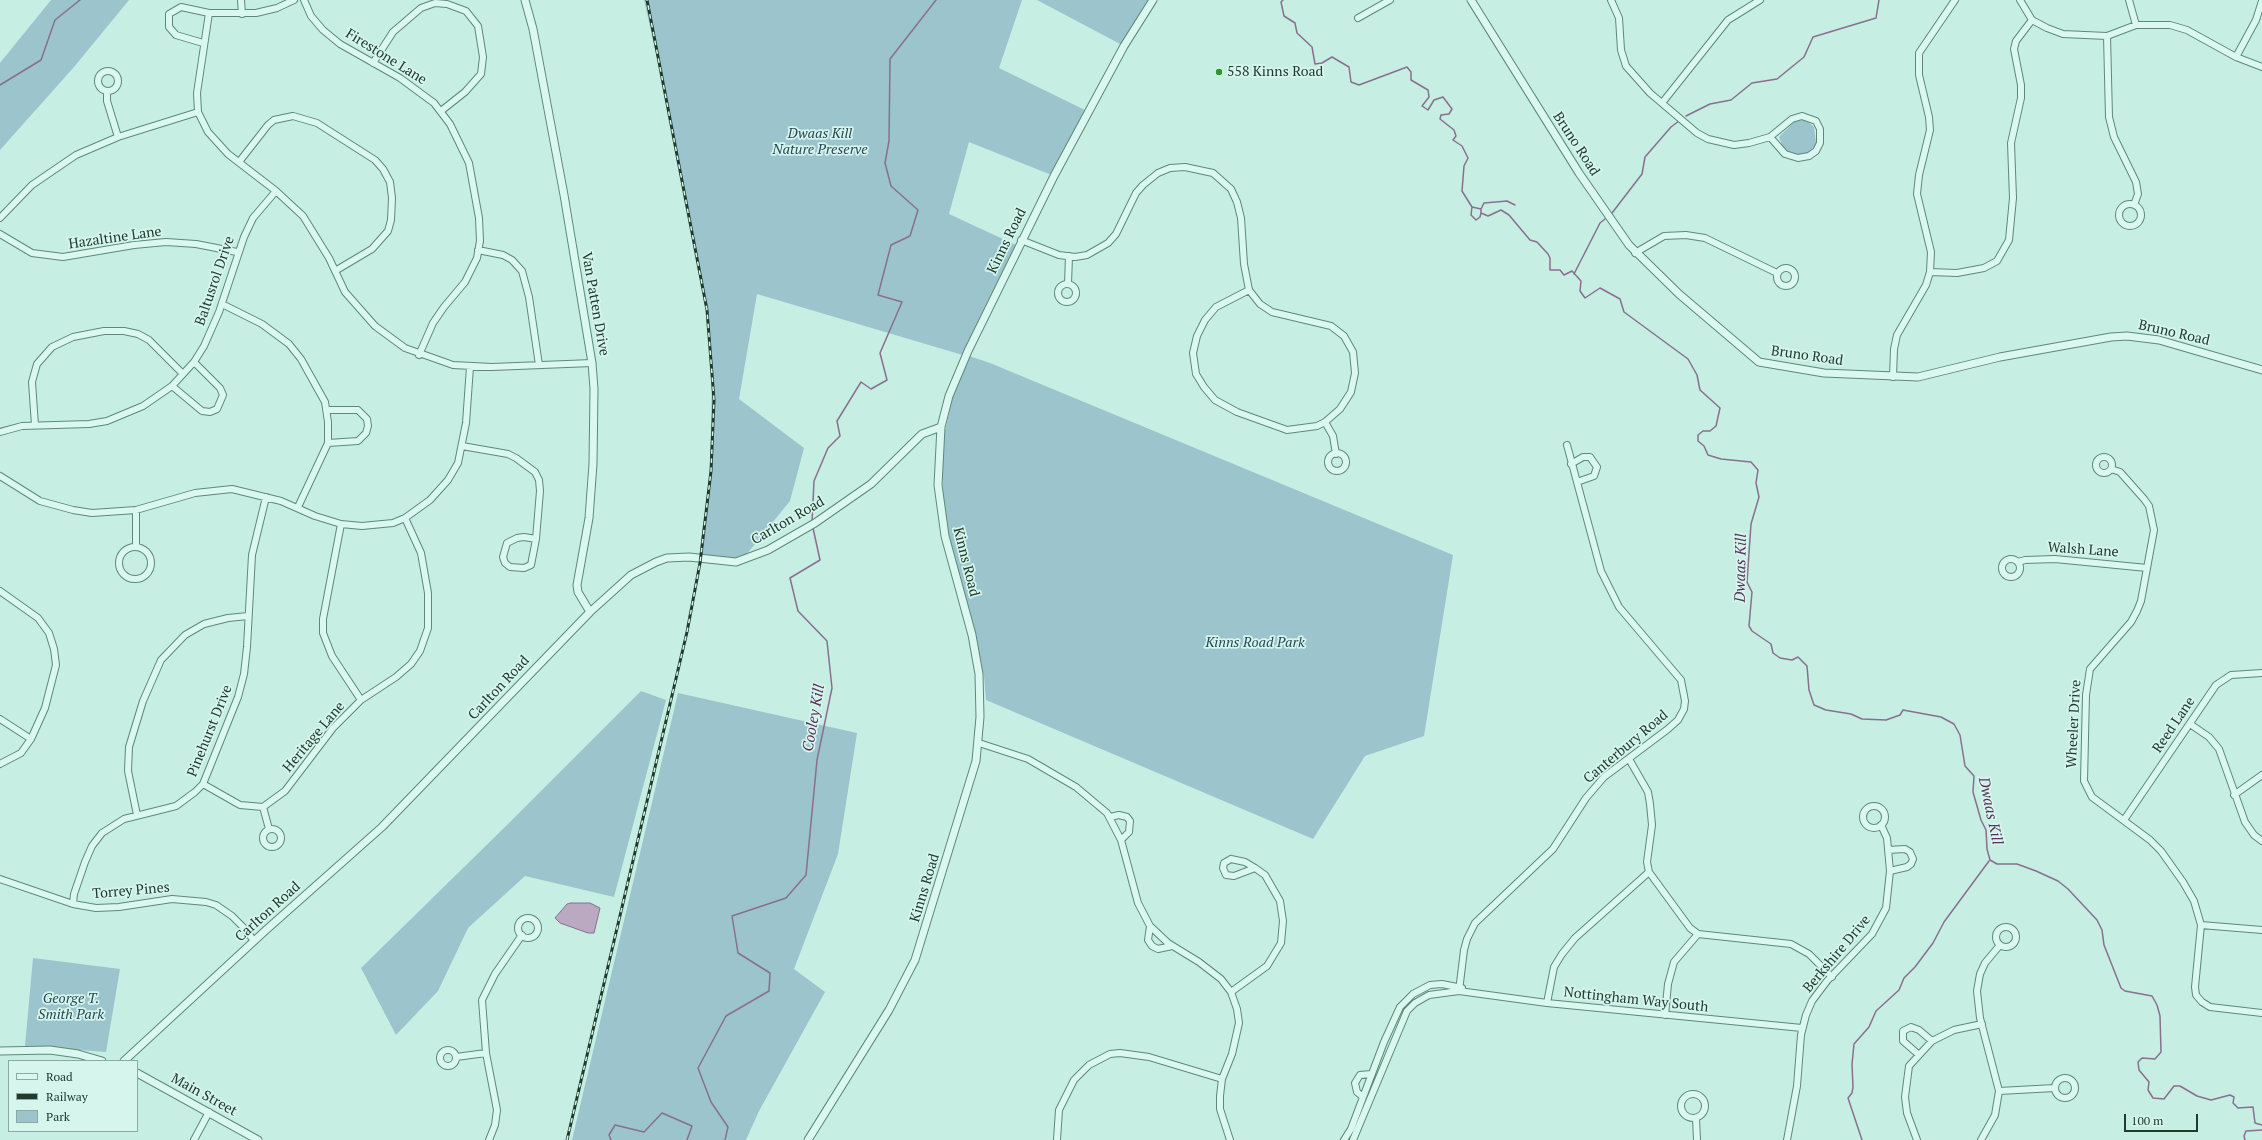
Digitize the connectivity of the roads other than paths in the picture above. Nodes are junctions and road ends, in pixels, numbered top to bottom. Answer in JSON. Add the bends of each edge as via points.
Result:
{"nodes":[{"id":1,"x":240,"y":0,"type":"edge"},
{"id":2,"x":294,"y":0,"type":"edge"},
{"id":3,"x":304,"y":0,"type":"edge"},
{"id":4,"x":525,"y":0,"type":"edge"},
{"id":5,"x":1153,"y":0,"type":"edge"},
{"id":6,"x":1390,"y":0,"type":"edge"},
{"id":7,"x":1471,"y":0,"type":"edge"},
{"id":8,"x":1611,"y":0,"type":"edge"},
{"id":9,"x":1760,"y":0,"type":"edge"},
{"id":10,"x":1955,"y":0,"type":"edge"},
{"id":11,"x":2020,"y":0,"type":"edge"},
{"id":12,"x":2129,"y":0,"type":"edge"},
{"id":13,"x":2262,"y":1,"type":"edge"},
{"id":14,"x":209,"y":13,"type":"junction"},
{"id":15,"x":242,"y":14,"type":"junction"},
{"id":16,"x":1358,"y":18,"type":"dead end"},
{"id":17,"x":2032,"y":20,"type":"junction"},
{"id":18,"x":2136,"y":25,"type":"junction"},
{"id":19,"x":2107,"y":36,"type":"junction"},
{"id":20,"x":203,"y":43,"type":"junction"},
{"id":21,"x":2236,"y":57,"type":"junction"},
{"id":22,"x":373,"y":63,"type":"junction"},
{"id":23,"x":2262,"y":67,"type":"edge"},
{"id":24,"x":107,"y":91,"type":"dead end"},
{"id":25,"x":1662,"y":103,"type":"junction"},
{"id":26,"x":440,"y":111,"type":"junction"},
{"id":27,"x":198,"y":112,"type":"junction"},
{"id":28,"x":118,"y":137,"type":"junction"},
{"id":29,"x":1770,"y":137,"type":"junction"},
{"id":30,"x":239,"y":162,"type":"junction"},
{"id":31,"x":276,"y":191,"type":"junction"},
{"id":32,"x":2134,"y":205,"type":"dead end"},
{"id":33,"x":0,"y":218,"type":"edge"},
{"id":34,"x":0,"y":234,"type":"edge"},
{"id":35,"x":1021,"y":240,"type":"junction"},
{"id":36,"x":478,"y":250,"type":"junction"},
{"id":37,"x":237,"y":252,"type":"junction"},
{"id":38,"x":1635,"y":253,"type":"junction"},
{"id":39,"x":1069,"y":256,"type":"junction"},
{"id":40,"x":335,"y":271,"type":"junction"},
{"id":41,"x":1930,"y":272,"type":"junction"},
{"id":42,"x":1777,"y":273,"type":"dead end"},
{"id":43,"x":1068,"y":284,"type":"dead end"},
{"id":44,"x":1249,"y":290,"type":"junction"},
{"id":45,"x":222,"y":304,"type":"junction"},
{"id":46,"x":419,"y":354,"type":"junction"},
{"id":47,"x":194,"y":362,"type":"junction"},
{"id":48,"x":592,"y":363,"type":"junction"},
{"id":49,"x":539,"y":365,"type":"junction"},
{"id":50,"x":470,"y":367,"type":"junction"},
{"id":51,"x":2262,"y":370,"type":"edge"},
{"id":52,"x":183,"y":374,"type":"junction"},
{"id":53,"x":1893,"y":377,"type":"junction"},
{"id":54,"x":172,"y":386,"type":"junction"},
{"id":55,"x":327,"y":410,"type":"junction"},
{"id":56,"x":1325,"y":422,"type":"junction"},
{"id":57,"x":35,"y":425,"type":"junction"},
{"id":58,"x":942,"y":427,"type":"junction"},
{"id":59,"x":0,"y":432,"type":"edge"},
{"id":60,"x":328,"y":443,"type":"junction"},
{"id":61,"x":1567,"y":445,"type":"dead end"},
{"id":62,"x":462,"y":446,"type":"junction"},
{"id":63,"x":1336,"y":454,"type":"dead end"},
{"id":64,"x":1571,"y":464,"type":"junction"},
{"id":65,"x":2111,"y":469,"type":"dead end"},
{"id":66,"x":0,"y":476,"type":"edge"},
{"id":67,"x":1577,"y":482,"type":"junction"},
{"id":68,"x":266,"y":497,"type":"junction"},
{"id":69,"x":298,"y":507,"type":"junction"},
{"id":70,"x":136,"y":510,"type":"junction"},
{"id":71,"x":405,"y":518,"type":"junction"},
{"id":72,"x":341,"y":524,"type":"junction"},
{"id":73,"x":536,"y":539,"type":"junction"},
{"id":74,"x":136,"y":547,"type":"junction"},
{"id":75,"x":2018,"y":562,"type":"dead end"},
{"id":76,"x":2147,"y":568,"type":"junction"},
{"id":77,"x":0,"y":591,"type":"edge"},
{"id":78,"x":590,"y":612,"type":"junction"},
{"id":79,"x":248,"y":616,"type":"junction"},
{"id":80,"x":2262,"y":673,"type":"edge"},
{"id":81,"x":361,"y":700,"type":"junction"},
{"id":82,"x":0,"y":719,"type":"edge"},
{"id":83,"x":2190,"y":724,"type":"junction"},
{"id":84,"x":31,"y":740,"type":"junction"},
{"id":85,"x":979,"y":743,"type":"junction"},
{"id":86,"x":1629,"y":759,"type":"junction"},
{"id":87,"x":0,"y":764,"type":"edge"},
{"id":88,"x":2262,"y":775,"type":"edge"},
{"id":89,"x":203,"y":784,"type":"junction"},
{"id":90,"x":2234,"y":795,"type":"junction"},
{"id":91,"x":263,"y":807,"type":"junction"},
{"id":92,"x":138,"y":815,"type":"junction"},
{"id":93,"x":1110,"y":817,"type":"junction"},
{"id":94,"x":2124,"y":820,"type":"junction"},
{"id":95,"x":1881,"y":825,"type":"dead end"},
{"id":96,"x":269,"y":829,"type":"dead end"},
{"id":97,"x":1122,"y":840,"type":"junction"},
{"id":98,"x":2262,"y":841,"type":"edge"},
{"id":99,"x":1888,"y":850,"type":"junction"},
{"id":100,"x":1255,"y":868,"type":"junction"},
{"id":101,"x":1890,"y":871,"type":"junction"},
{"id":102,"x":1649,"y":872,"type":"junction"},
{"id":103,"x":0,"y":879,"type":"edge"},
{"id":104,"x":73,"y":904,"type":"junction"},
{"id":105,"x":2201,"y":925,"type":"junction"},
{"id":106,"x":1150,"y":926,"type":"junction"},
{"id":107,"x":2262,"y":930,"type":"edge"},
{"id":108,"x":1698,"y":934,"type":"junction"},
{"id":109,"x":522,"y":936,"type":"dead end"},
{"id":110,"x":254,"y":941,"type":"junction"},
{"id":111,"x":2000,"y":945,"type":"dead end"},
{"id":112,"x":1172,"y":946,"type":"junction"},
{"id":113,"x":1832,"y":977,"type":"junction"},
{"id":114,"x":1459,"y":989,"type":"junction"},
{"id":115,"x":1231,"y":992,"type":"junction"},
{"id":116,"x":1548,"y":1003,"type":"junction"},
{"id":117,"x":2262,"y":1013,"type":"edge"},
{"id":118,"x":1665,"y":1015,"type":"junction"},
{"id":119,"x":1982,"y":1024,"type":"junction"},
{"id":120,"x":1802,"y":1028,"type":"junction"},
{"id":121,"x":1932,"y":1041,"type":"junction"},
{"id":122,"x":0,"y":1051,"type":"edge"},
{"id":123,"x":486,"y":1053,"type":"junction"},
{"id":124,"x":1918,"y":1054,"type":"junction"},
{"id":125,"x":456,"y":1057,"type":"dead end"},
{"id":126,"x":99,"y":1060,"type":"edge"},
{"id":127,"x":125,"y":1060,"type":"edge"},
{"id":128,"x":138,"y":1074,"type":"edge"},
{"id":129,"x":1371,"y":1074,"type":"junction"},
{"id":130,"x":1222,"y":1079,"type":"junction"},
{"id":131,"x":2055,"y":1088,"type":"dead end"},
{"id":132,"x":1999,"y":1090,"type":"junction"},
{"id":133,"x":1363,"y":1097,"type":"junction"},
{"id":134,"x":208,"y":1112,"type":"junction"},
{"id":135,"x":1696,"y":1118,"type":"junction"},
{"id":136,"x":194,"y":1140,"type":"edge"},
{"id":137,"x":258,"y":1140,"type":"edge"},
{"id":138,"x":489,"y":1140,"type":"edge"},
{"id":139,"x":808,"y":1140,"type":"edge"},
{"id":140,"x":1057,"y":1140,"type":"edge"},
{"id":141,"x":1230,"y":1140,"type":"edge"},
{"id":142,"x":1344,"y":1140,"type":"edge"},
{"id":143,"x":1353,"y":1140,"type":"edge"},
{"id":144,"x":1698,"y":1140,"type":"edge"},
{"id":145,"x":1787,"y":1140,"type":"edge"},
{"id":146,"x":1917,"y":1140,"type":"edge"},
{"id":147,"x":1981,"y":1140,"type":"edge"}],
"edges":[{"from":1,"to":15,"type":"street"},
{"from":2,"to":15,"type":"street","via":[[277,8]]},
{"from":3,"to":22,"type":"street","name":"Firestone Lane","via":[[311,16],[323,30],[340,44]]},
{"from":4,"to":48,"type":"street","name":"Van Patten Drive","via":[[561,180]]},
{"from":5,"to":35,"type":"street","name":"Kinns Road","via":[[1124,46]]},
{"from":6,"to":16,"type":"street"},
{"from":7,"to":38,"type":"street","name":"Bruno Road","via":[[1579,173]]},
{"from":8,"to":25,"type":"street","via":[[1619,18],[1621,50],[1626,66],[1639,83]]},
{"from":9,"to":25,"type":"street","via":[[1728,20]]},
{"from":10,"to":41,"type":"street","via":[[1919,53],[1918,64],[1930,130],[1919,174],[1917,194],[1931,252]]},
{"from":11,"to":17,"type":"street"},
{"from":12,"to":18,"type":"street"},
{"from":13,"to":21,"type":"street","via":[[2256,20]]},
{"from":14,"to":15,"type":"street"},
{"from":14,"to":20,"type":"street"},
{"from":14,"to":20,"type":"street","via":[[181,7],[172,12],[168,20],[169,27],[176,35]]},
{"from":17,"to":19,"type":"street","via":[[2063,34]]},
{"from":17,"to":41,"type":"street","via":[[2016,41],[2014,49],[2021,98],[2011,143],[2013,198],[2009,240],[1997,261],[1984,268],[1957,273]]},
{"from":18,"to":19,"type":"street"},
{"from":18,"to":21,"type":"street","via":[[2170,25],[2187,30]]},
{"from":19,"to":32,"type":"street","via":[[2109,117],[2114,137],[2136,182],[2138,194]]},
{"from":20,"to":27,"type":"street","via":[[197,93]]},
{"from":21,"to":23,"type":"street"},
{"from":22,"to":26,"type":"street","name":"Firestone Lane","via":[[425,95]]},
{"from":22,"to":26,"type":"street","via":[[393,32],[421,8],[434,3],[447,4],[466,11],[478,26],[483,57],[481,74],[465,92]]},
{"from":24,"to":28,"type":"street","via":[[107,101]]},
{"from":25,"to":29,"type":"street","via":[[1697,133],[1708,139],[1734,145]]},
{"from":26,"to":36,"type":"street","name":"Firestone Lane","via":[[459,140],[474,179],[479,218]]},
{"from":27,"to":28,"type":"street"},
{"from":27,"to":30,"type":"street","via":[[213,139]]},
{"from":28,"to":33,"type":"street","via":[[76,155],[57,167],[32,185]]},
{"from":29,"to":29,"type":"street","via":[[1792,119],[1802,116],[1816,121],[1821,137],[1816,151],[1809,156],[1798,158],[1785,154]]},
{"from":30,"to":31,"type":"street"},
{"from":30,"to":40,"type":"street","via":[[268,124],[293,116],[317,123],[375,160],[384,169],[390,182],[392,198],[388,231],[372,249]]},
{"from":31,"to":37,"type":"street","name":"Baltusrol Drive","via":[[253,218]]},
{"from":31,"to":40,"type":"street","via":[[303,216]]},
{"from":34,"to":37,"type":"street","name":"Hazaltine Lane","via":[[32,253],[63,257],[166,242],[196,244]]},
{"from":35,"to":39,"type":"street","via":[[1039,249]]},
{"from":35,"to":58,"type":"street","name":"Kinns Road","via":[[958,374],[949,396]]},
{"from":36,"to":46,"type":"street","name":"Firestone Lane","via":[[471,272],[433,324]]},
{"from":36,"to":49,"type":"street","via":[[502,254],[522,271]]},
{"from":37,"to":45,"type":"street","name":"Baltusrol Drive"},
{"from":38,"to":42,"type":"street","via":[[1664,236],[1686,235],[1705,238]]},
{"from":38,"to":53,"type":"street","name":"Bruno Road","via":[[1759,362],[1824,373]]},
{"from":39,"to":43,"type":"street"},
{"from":39,"to":44,"type":"street","via":[[1087,255],[1108,243],[1116,234],[1136,194],[1158,173],[1177,167],[1193,168],[1216,175],[1231,189],[1237,202]]},
{"from":40,"to":46,"type":"street","via":[[345,292],[362,314],[391,339]]},
{"from":41,"to":53,"type":"street","via":[[1926,285],[1897,335]]},
{"from":44,"to":56,"type":"street","via":[[1260,304],[1272,312],[1331,326],[1344,336],[1352,352],[1355,373],[1353,383],[1351,392],[1340,409]]},
{"from":44,"to":56,"type":"street","via":[[1216,307],[1205,320],[1192,353],[1196,374],[1215,400],[1262,423],[1287,430],[1317,426]]},
{"from":45,"to":47,"type":"street","name":"Baltusrol Drive","via":[[214,326]]},
{"from":45,"to":55,"type":"street","via":[[262,324],[289,344],[302,359]]},
{"from":46,"to":50,"type":"street","via":[[442,363]]},
{"from":47,"to":52,"type":"street","name":"Baltusrol Drive"},
{"from":47,"to":54,"type":"street","via":[[220,388],[223,395],[217,409],[210,412],[202,411]]},
{"from":48,"to":49,"type":"street"},
{"from":48,"to":78,"type":"street","name":"Van Patten Drive","via":[[593,464],[589,518],[577,585],[578,592]]},
{"from":49,"to":50,"type":"street"},
{"from":50,"to":62,"type":"street"},
{"from":51,"to":53,"type":"street","name":"Bruno Road","via":[[2159,340],[2127,336],[2000,357],[1918,377]]},
{"from":52,"to":54,"type":"street","name":"Baltusrol Drive"},
{"from":52,"to":57,"type":"street","via":[[149,340],[138,334],[109,330],[73,337],[52,347],[37,364],[32,382]]},
{"from":54,"to":57,"type":"street","name":"Baltusrol Drive","via":[[157,399],[108,420],[89,424]]},
{"from":55,"to":60,"type":"street"},
{"from":55,"to":60,"type":"street","via":[[358,410],[367,419],[368,426],[366,433],[358,441]]},
{"from":56,"to":63,"type":"street","via":[[1333,436]]},
{"from":57,"to":59,"type":"street","name":"Baltusrol Drive"},
{"from":58,"to":78,"type":"street","name":"Carlton Road","via":[[922,434],[871,484],[815,523],[768,550],[736,562],[679,557],[656,562],[632,575]]},
{"from":58,"to":85,"type":"street","name":"Kinns Road","via":[[938,485],[940,511],[977,661],[980,701]]},
{"from":60,"to":69,"type":"street"},
{"from":61,"to":64,"type":"street","name":"Canterbury Road"},
{"from":62,"to":71,"type":"street","via":[[458,463],[448,480],[430,500]]},
{"from":62,"to":73,"type":"street","via":[[508,454],[535,472],[540,491]]},
{"from":64,"to":67,"type":"street","name":"Canterbury Road"},
{"from":64,"to":67,"type":"street","via":[[1583,456],[1590,457],[1597,467],[1594,476]]},
{"from":65,"to":76,"type":"street","name":"Wheeler Drive","via":[[2120,472],[2149,506],[2154,530]]},
{"from":66,"to":70,"type":"street","via":[[40,501],[73,510],[92,513]]},
{"from":67,"to":86,"type":"street","name":"Canterbury Road","via":[[1596,558],[1619,607],[1678,676],[1684,688],[1684,709],[1678,720]]},
{"from":68,"to":69,"type":"street"},
{"from":68,"to":70,"type":"street","via":[[232,489],[213,490],[178,497]]},
{"from":68,"to":79,"type":"street","name":"Pinehurst Drive","via":[[252,555]]},
{"from":69,"to":72,"type":"street","via":[[315,516]]},
{"from":70,"to":74,"type":"street"},
{"from":71,"to":72,"type":"street","via":[[379,526]]},
{"from":71,"to":81,"type":"street","name":"Heritage Lane","via":[[421,553],[425,570],[428,628],[420,651],[411,664]]},
{"from":72,"to":81,"type":"street","via":[[323,619],[323,633],[332,656]]},
{"from":73,"to":73,"type":"street","via":[[533,560],[528,567],[510,567],[505,563],[504,550],[507,543],[517,538]]},
{"from":74,"to":74,"type":"street","via":[[125,551],[119,561],[122,572],[132,578],[144,575],[150,565],[147,553]]},
{"from":75,"to":76,"type":"street","name":"Walsh Lane","via":[[2055,559]]},
{"from":76,"to":94,"type":"street","name":"Wheeler Drive","via":[[2137,611],[2131,622],[2090,669],[2086,695],[2084,781],[2092,797]]},
{"from":77,"to":84,"type":"street","via":[[38,618],[49,633],[54,649],[56,665],[51,688]]},
{"from":78,"to":110,"type":"street","name":"Carlton Road","via":[[498,706],[473,736],[382,827]]},
{"from":79,"to":89,"type":"street","name":"Pinehurst Drive","via":[[246,660],[238,698]]},
{"from":79,"to":92,"type":"street","via":[[204,624],[178,641],[161,660],[143,700],[129,747],[128,770]]},
{"from":80,"to":83,"type":"street","name":"Reed Lane","via":[[2242,673],[2223,678]]},
{"from":81,"to":91,"type":"street","name":"Heritage Lane","via":[[333,728],[285,791]]},
{"from":82,"to":84,"type":"street"},
{"from":83,"to":90,"type":"street","via":[[2209,737],[2219,749]]},
{"from":83,"to":94,"type":"street","name":"Reed Lane"},
{"from":84,"to":87,"type":"street","via":[[21,753]]},
{"from":85,"to":93,"type":"street","via":[[1009,752],[1049,770],[1076,787]]},
{"from":85,"to":139,"type":"street","name":"Kinns Road","via":[[976,761],[915,960],[890,1010]]},
{"from":86,"to":102,"type":"street","via":[[1648,792],[1652,825],[1647,862]]},
{"from":86,"to":114,"type":"street","name":"Canterbury Road","via":[[1604,777],[1592,790],[1553,849],[1475,923],[1467,939]]},
{"from":88,"to":90,"type":"street"},
{"from":89,"to":91,"type":"street","via":[[240,805]]},
{"from":89,"to":92,"type":"street","name":"Pinehurst Drive","via":[[176,806]]},
{"from":90,"to":98,"type":"street","via":[[2245,822]]},
{"from":91,"to":96,"type":"street"},
{"from":92,"to":104,"type":"street","name":"Pinehurst Drive","via":[[117,822],[102,832],[92,846],[74,894]]},
{"from":93,"to":97,"type":"street"},
{"from":93,"to":97,"type":"street","via":[[1119,815],[1127,817],[1130,821],[1129,832]]},
{"from":94,"to":105,"type":"street","name":"Wheeler Drive","via":[[2150,840],[2170,863],[2194,901]]},
{"from":95,"to":99,"type":"street","name":"Berkshire Drive"},
{"from":97,"to":106,"type":"street","via":[[1138,903]]},
{"from":99,"to":101,"type":"street","name":"Berkshire Drive"},
{"from":99,"to":101,"type":"street","via":[[1905,849],[1910,852],[1913,859],[1907,867]]},
{"from":100,"to":100,"type":"street","via":[[1245,862],[1231,859],[1226,860],[1222,868],[1226,875],[1234,876]]},
{"from":100,"to":115,"type":"street","via":[[1265,875],[1280,901],[1283,921],[1281,942],[1267,966]]},
{"from":101,"to":113,"type":"street","name":"Berkshire Drive","via":[[1888,902],[1881,919],[1872,934]]},
{"from":102,"to":108,"type":"street","via":[[1683,920]]},
{"from":102,"to":116,"type":"street","via":[[1575,938],[1562,954],[1554,967]]},
{"from":103,"to":104,"type":"street","name":"Torrey Pines"},
{"from":104,"to":110,"type":"street","name":"Torrey Pines","via":[[96,908],[172,899],[195,900],[216,906],[232,916]]},
{"from":105,"to":107,"type":"street"},
{"from":105,"to":117,"type":"street","name":"Wheeler Drive","via":[[2196,995],[2210,1007]]},
{"from":106,"to":112,"type":"street"},
{"from":106,"to":112,"type":"street","via":[[1148,940],[1152,946],[1158,949]]},
{"from":108,"to":113,"type":"street","via":[[1791,944],[1809,954]]},
{"from":108,"to":118,"type":"street","via":[[1674,962],[1668,984]]},
{"from":109,"to":123,"type":"street","via":[[494,974],[482,1000]]},
{"from":110,"to":127,"type":"street","name":"Carlton Road"},
{"from":111,"to":119,"type":"street","via":[[1985,963],[1979,980],[1978,1004]]},
{"from":112,"to":115,"type":"street","via":[[1216,975]]},
{"from":113,"to":120,"type":"street","name":"Berkshire Drive","via":[[1812,1001]]},
{"from":114,"to":116,"type":"street","name":"Nottingham Way South"},
{"from":114,"to":129,"type":"street","name":"Nottingham Way South","via":[[1442,984],[1430,985],[1407,1000],[1395,1016]]},
{"from":114,"to":143,"type":"street","name":"Nottingham Way South","via":[[1429,995],[1407,1011]]},
{"from":115,"to":130,"type":"street","via":[[1239,1022],[1232,1054]]},
{"from":116,"to":118,"type":"street","name":"Nottingham Way South"},
{"from":118,"to":120,"type":"street","name":"Nottingham Way South"},
{"from":119,"to":121,"type":"street","via":[[1950,1031]]},
{"from":119,"to":132,"type":"street"},
{"from":120,"to":145,"type":"street","name":"Berkshire Drive","via":[[1797,1086]]},
{"from":121,"to":124,"type":"street"},
{"from":121,"to":124,"type":"street","via":[[1911,1027],[1903,1031],[1902,1041]]},
{"from":122,"to":126,"type":"street","via":[[50,1050]]},
{"from":123,"to":125,"type":"street"},
{"from":123,"to":138,"type":"street","via":[[497,1110]]},
{"from":124,"to":146,"type":"street","via":[[1908,1070],[1905,1097],[1907,1113]]},
{"from":128,"to":134,"type":"street","name":"Main Street"},
{"from":129,"to":133,"type":"street","name":"Nottingham Way South"},
{"from":129,"to":133,"type":"street","via":[[1360,1075],[1355,1083],[1357,1092]]},
{"from":130,"to":140,"type":"street","via":[[1149,1057],[1110,1054],[1089,1065],[1074,1080],[1059,1110]]},
{"from":130,"to":141,"type":"street","via":[[1220,1109]]},
{"from":131,"to":132,"type":"street"},
{"from":132,"to":147,"type":"street","via":[[1995,1115]]},
{"from":133,"to":142,"type":"street","name":"Nottingham Way South"},
{"from":134,"to":136,"type":"street"},
{"from":134,"to":137,"type":"street","name":"Main Street"},
{"from":135,"to":135,"type":"street","via":[[1687,1117],[1681,1108],[1683,1099],[1690,1094],[1701,1097],[1705,1105],[1703,1113]]},
{"from":135,"to":144,"type":"street"}]}
